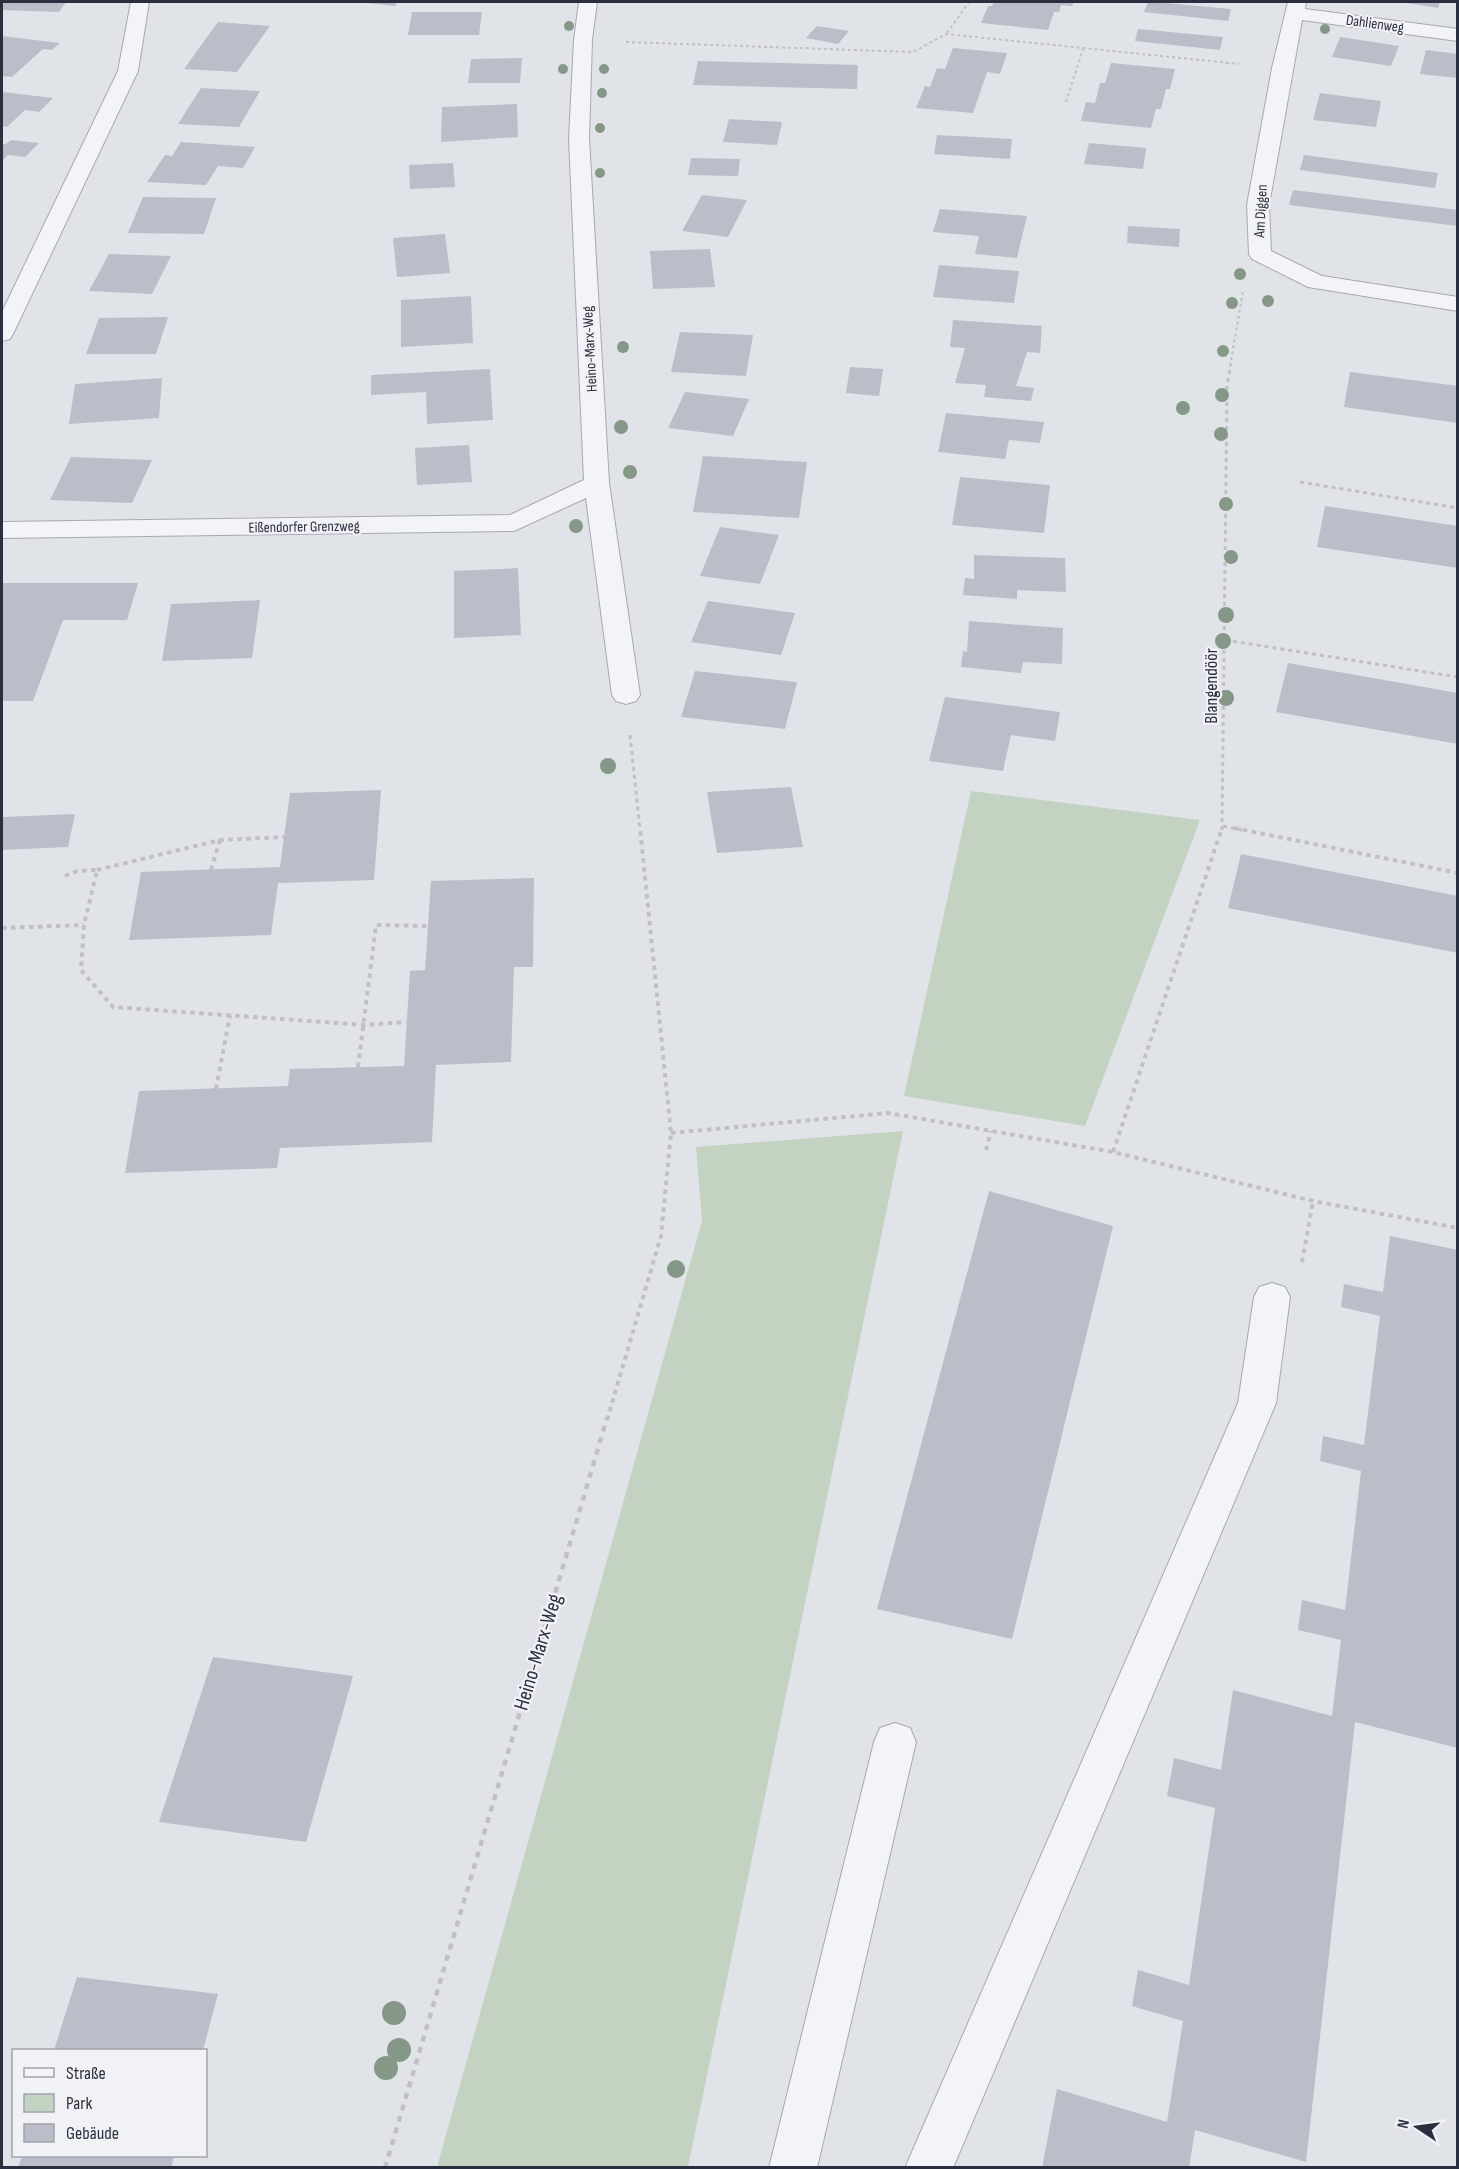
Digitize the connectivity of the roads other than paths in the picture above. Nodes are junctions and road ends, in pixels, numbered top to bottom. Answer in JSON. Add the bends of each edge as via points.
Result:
{"nodes":[{"id":1,"x":140,"y":2,"type":"edge"},
{"id":2,"x":588,"y":2,"type":"edge"},
{"id":3,"x":1295,"y":7,"type":"edge"},
{"id":4,"x":1458,"y":35,"type":"edge"},
{"id":5,"x":1458,"y":304,"type":"edge"},
{"id":6,"x":2,"y":334,"type":"edge"},
{"id":7,"x":597,"y":483,"type":"junction"},
{"id":8,"x":2,"y":530,"type":"edge"},
{"id":9,"x":626,"y":695,"type":"road end"},
{"id":10,"x":1272,"y":1297,"type":"road end"},
{"id":11,"x":895,"y":1742,"type":"dead end"},
{"id":12,"x":793,"y":2168,"type":"edge"},
{"id":13,"x":929,"y":2168,"type":"edge"}],
"edges":[{"from":1,"to":6,"type":"street","via":[[128,71]]},
{"from":2,"to":7,"type":"street","name":"Heino-Marx-Weg","via":[[579,138]]},
{"from":3,"to":4,"type":"street","name":"Dahlienweg"},
{"from":3,"to":5,"type":"street","name":"Am Diggen","via":[[1258,205],[1260,254],[1316,282]]},
{"from":7,"to":8,"type":"street","name":"Eißendorfer Grenzweg","via":[[514,523]]},
{"from":7,"to":9,"type":"street","name":"Heino-Marx-Weg"},
{"from":10,"to":13,"type":"street","via":[[1257,1402]]},
{"from":11,"to":12,"type":"street"}]}
